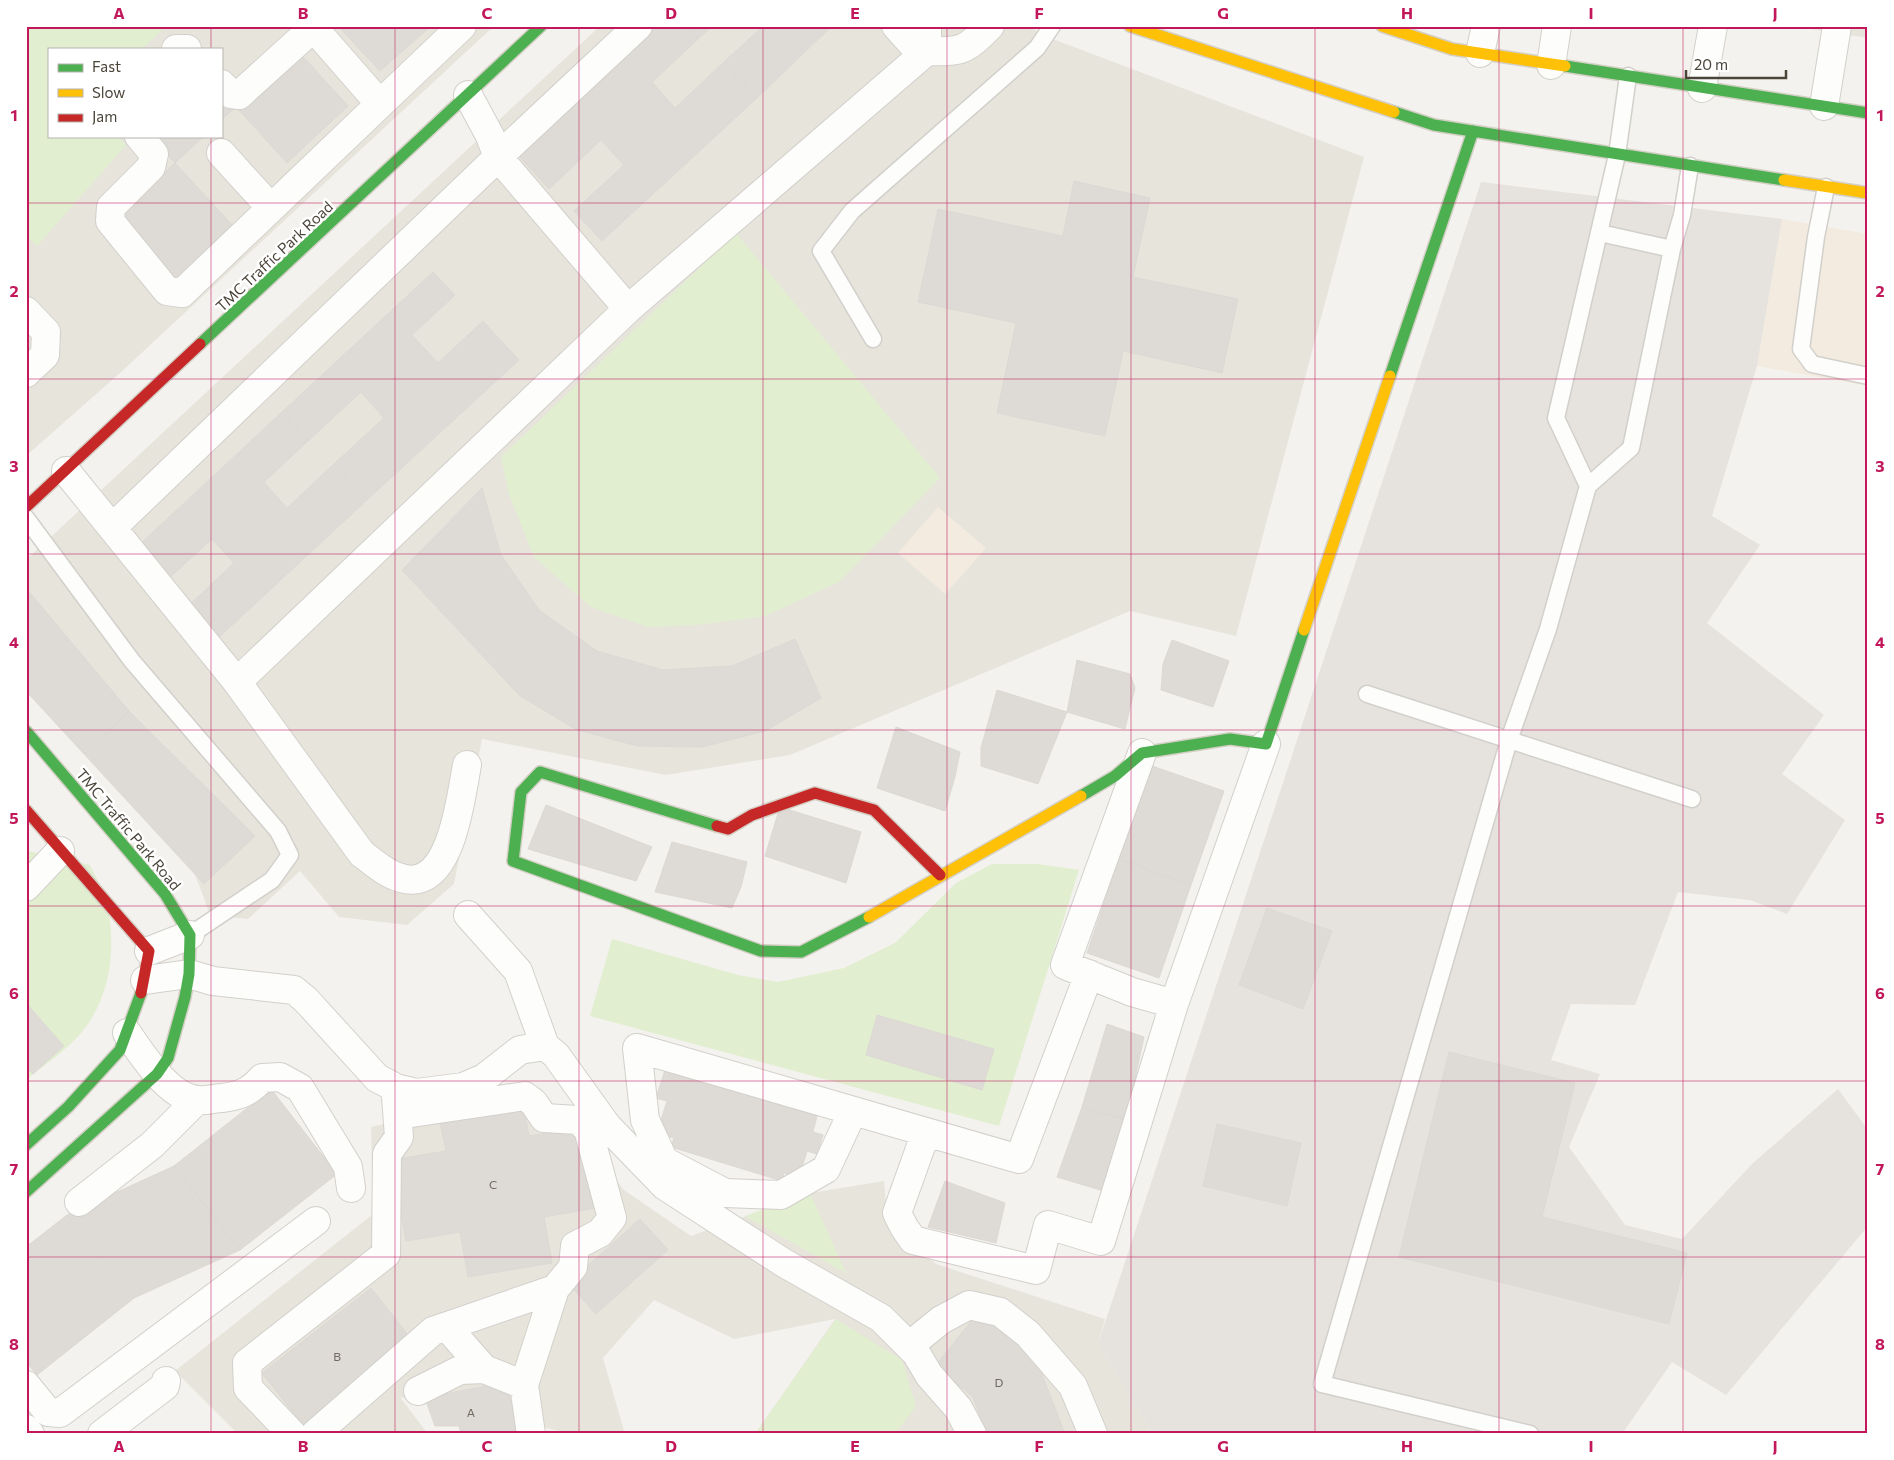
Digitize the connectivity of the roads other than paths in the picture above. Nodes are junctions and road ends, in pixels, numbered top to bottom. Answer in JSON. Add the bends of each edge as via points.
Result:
{"nodes":[{"id":1,"x":462,"y":26,"type":"edge"},
{"id":2,"x":541,"y":26,"type":"edge"},
{"id":3,"x":638,"y":26,"type":"edge"},
{"id":4,"x":896,"y":26,"type":"edge"},
{"id":5,"x":990,"y":26,"type":"edge"},
{"id":6,"x":1052,"y":26,"type":"edge"},
{"id":7,"x":1130,"y":26,"type":"edge"},
{"id":8,"x":1382,"y":26,"type":"edge"},
{"id":9,"x":1486,"y":26,"type":"edge"},
{"id":10,"x":1557,"y":26,"type":"edge"},
{"id":11,"x":1714,"y":26,"type":"edge"},
{"id":12,"x":1837,"y":26,"type":"edge"},
{"id":13,"x":312,"y":27,"type":"edge"},
{"id":14,"x":925,"y":44,"type":"edge"},
{"id":15,"x":1480,"y":53,"type":"junction"},
{"id":16,"x":1551,"y":66,"type":"junction"},
{"id":17,"x":1628,"y":76,"type":"junction"},
{"id":18,"x":222,"y":85,"type":"edge"},
{"id":19,"x":1702,"y":88,"type":"junction"},
{"id":20,"x":468,"y":95,"type":"junction"},
{"id":21,"x":380,"y":104,"type":"junction"},
{"id":22,"x":1824,"y":106,"type":"junction"},
{"id":23,"x":1868,"y":113,"type":"edge"},
{"id":24,"x":1473,"y":131,"type":"junction"},
{"id":25,"x":141,"y":138,"type":"edge"},
{"id":26,"x":221,"y":153,"type":"dead end"},
{"id":27,"x":1617,"y":155,"type":"junction"},
{"id":28,"x":498,"y":157,"type":"junction"},
{"id":29,"x":1690,"y":166,"type":"junction"},
{"id":30,"x":1826,"y":187,"type":"junction"},
{"id":31,"x":1868,"y":194,"type":"edge"},
{"id":32,"x":271,"y":208,"type":"junction"},
{"id":33,"x":1600,"y":233,"type":"junction"},
{"id":34,"x":1672,"y":249,"type":"junction"},
{"id":35,"x":628,"y":309,"type":"junction"},
{"id":36,"x":26,"y":311,"type":"edge"},
{"id":37,"x":873,"y":339,"type":"dead end"},
{"id":38,"x":26,"y":372,"type":"edge"},
{"id":39,"x":1868,"y":376,"type":"edge"},
{"id":40,"x":66,"y":470,"type":"junction"},
{"id":41,"x":1588,"y":486,"type":"junction"},
{"id":42,"x":26,"y":507,"type":"edge"},
{"id":43,"x":26,"y":518,"type":"edge"},
{"id":44,"x":113,"y":527,"type":"junction"},
{"id":45,"x":236,"y":682,"type":"junction"},
{"id":46,"x":1367,"y":694,"type":"dead end"},
{"id":47,"x":26,"y":730,"type":"edge"},
{"id":48,"x":1508,"y":740,"type":"junction"},
{"id":49,"x":1266,"y":744,"type":"junction"},
{"id":50,"x":1142,"y":753,"type":"junction"},
{"id":51,"x":467,"y":765,"type":"dead end"},
{"id":52,"x":1692,"y":799,"type":"dead end"},
{"id":53,"x":26,"y":810,"type":"edge"},
{"id":54,"x":60,"y":850,"type":"junction"},
{"id":55,"x":940,"y":875,"type":"junction"},
{"id":56,"x":26,"y":887,"type":"edge"},
{"id":57,"x":468,"y":915,"type":"dead end"},
{"id":58,"x":190,"y":935,"type":"junction"},
{"id":59,"x":149,"y":951,"type":"junction"},
{"id":60,"x":189,"y":974,"type":"junction"},
{"id":61,"x":1089,"y":974,"type":"junction"},
{"id":62,"x":146,"y":980,"type":"junction"},
{"id":63,"x":1174,"y":1004,"type":"junction"},
{"id":64,"x":127,"y":1033,"type":"junction"},
{"id":65,"x":545,"y":1046,"type":"junction"},
{"id":66,"x":158,"y":1074,"type":"junction"},
{"id":67,"x":396,"y":1088,"type":"junction"},
{"id":68,"x":469,"y":1095,"type":"junction"},
{"id":69,"x":197,"y":1100,"type":"junction"},
{"id":70,"x":853,"y":1111,"type":"junction"},
{"id":71,"x":398,"y":1115,"type":"junction"},
{"id":72,"x":926,"y":1132,"type":"junction"},
{"id":73,"x":26,"y":1144,"type":"edge"},
{"id":74,"x":351,"y":1188,"type":"dead end"},
{"id":75,"x":26,"y":1192,"type":"edge"},
{"id":76,"x":79,"y":1202,"type":"dead end"},
{"id":77,"x":316,"y":1221,"type":"dead end"},
{"id":78,"x":555,"y":1289,"type":"junction"},
{"id":79,"x":447,"y":1326,"type":"junction"},
{"id":80,"x":909,"y":1346,"type":"junction"},
{"id":81,"x":484,"y":1369,"type":"junction"},
{"id":82,"x":166,"y":1381,"type":"dead end"},
{"id":83,"x":26,"y":1384,"type":"edge"},
{"id":84,"x":524,"y":1385,"type":"junction"},
{"id":85,"x":418,"y":1391,"type":"dead end"},
{"id":86,"x":26,"y":1429,"type":"edge"},
{"id":87,"x":30,"y":1434,"type":"edge"},
{"id":88,"x":102,"y":1434,"type":"edge"},
{"id":89,"x":292,"y":1434,"type":"edge"},
{"id":90,"x":316,"y":1434,"type":"edge"},
{"id":91,"x":531,"y":1434,"type":"edge"},
{"id":92,"x":972,"y":1434,"type":"edge"},
{"id":93,"x":1093,"y":1434,"type":"edge"},
{"id":94,"x":1530,"y":1434,"type":"edge"}],
"edges":[{"from":1,"to":21,"type":"street"},
{"from":2,"to":20,"type":"street","name":"TMC Traffic Park Road"},
{"from":3,"to":28,"type":"street"},
{"from":4,"to":14,"type":"street"},
{"from":5,"to":14,"type":"street","via":[[971,44],[956,52]]},
{"from":6,"to":37,"type":"lane","via":[[1037,48],[852,211],[821,252]]},
{"from":7,"to":24,"type":"street","via":[[1434,125]]},
{"from":8,"to":15,"type":"street","via":[[1452,49]]},
{"from":9,"to":15,"type":"street"},
{"from":10,"to":16,"type":"street"},
{"from":11,"to":19,"type":"street"},
{"from":12,"to":22,"type":"street"},
{"from":13,"to":18,"type":"street","via":[[239,95],[231,94]]},
{"from":13,"to":21,"type":"street"},
{"from":14,"to":35,"type":"street"},
{"from":15,"to":16,"type":"street"},
{"from":16,"to":17,"type":"street"},
{"from":17,"to":19,"type":"street"},
{"from":17,"to":27,"type":"lane"},
{"from":19,"to":22,"type":"street"},
{"from":20,"to":28,"type":"street"},
{"from":20,"to":40,"type":"street","name":"TMC Traffic Park Road"},
{"from":21,"to":32,"type":"street"},
{"from":22,"to":23,"type":"street"},
{"from":24,"to":27,"type":"street"},
{"from":24,"to":49,"type":"street"},
{"from":25,"to":32,"type":"street","via":[[154,154],[151,167],[111,207],[110,220],[167,291],[182,293]]},
{"from":26,"to":32,"type":"street"},
{"from":27,"to":29,"type":"street"},
{"from":27,"to":33,"type":"lane"},
{"from":28,"to":35,"type":"street"},
{"from":28,"to":44,"type":"street"},
{"from":29,"to":30,"type":"street"},
{"from":29,"to":34,"type":"lane","via":[[1682,215]]},
{"from":30,"to":31,"type":"street"},
{"from":30,"to":39,"type":"lane","via":[[1801,349],[1812,364]]},
{"from":33,"to":34,"type":"lane"},
{"from":33,"to":41,"type":"lane","via":[[1556,418]]},
{"from":34,"to":41,"type":"lane","via":[[1631,448]]},
{"from":35,"to":45,"type":"street"},
{"from":36,"to":38,"type":"street","via":[[46,332],[45,355]]},
{"from":40,"to":42,"type":"street","name":"TMC Traffic Park Road"},
{"from":40,"to":44,"type":"street"},
{"from":41,"to":48,"type":"lane","via":[[1548,629]]},
{"from":43,"to":58,"type":"lane","via":[[132,661],[278,831],[290,855],[272,880]]},
{"from":44,"to":45,"type":"street"},
{"from":45,"to":51,"type":"street","via":[[362,854],[406,880],[426,876],[443,859],[454,829]]},
{"from":46,"to":48,"type":"lane"},
{"from":47,"to":58,"type":"street","name":"TMC Traffic Park Road","via":[[165,894]]},
{"from":48,"to":52,"type":"lane"},
{"from":48,"to":94,"type":"lane","via":[[1322,1384]]},
{"from":49,"to":50,"type":"street","via":[[1230,739]]},
{"from":49,"to":63,"type":"street"},
{"from":50,"to":55,"type":"street","via":[[1115,776],[1023,831]]},
{"from":50,"to":61,"type":"street","via":[[1065,965]]},
{"from":53,"to":54,"type":"street"},
{"from":54,"to":56,"type":"street"},
{"from":54,"to":59,"type":"street"},
{"from":55,"to":55,"type":"street","via":[[801,952],[761,951],[513,861],[521,792],[540,772],[728,829],[752,815],[815,793],[874,810]]},
{"from":57,"to":65,"type":"street","via":[[518,971]]},
{"from":58,"to":59,"type":"street"},
{"from":58,"to":60,"type":"street"},
{"from":59,"to":62,"type":"street"},
{"from":60,"to":62,"type":"street"},
{"from":60,"to":66,"type":"street","via":[[168,1058]]},
{"from":60,"to":67,"type":"street","via":[[213,981],[294,990],[377,1078]]},
{"from":61,"to":63,"type":"street","via":[[1132,992]]},
{"from":61,"to":72,"type":"street","via":[[1018,1160]]},
{"from":62,"to":64,"type":"street"},
{"from":63,"to":72,"type":"street","via":[[1101,1241],[1048,1225],[1036,1270],[913,1240],[898,1213]]},
{"from":64,"to":66,"type":"street"},
{"from":64,"to":73,"type":"street","via":[[120,1050],[68,1107]]},
{"from":65,"to":68,"type":"street","via":[[520,1050],[484,1078]]},
{"from":65,"to":80,"type":"street","via":[[556,1055],[607,1126],[665,1186],[784,1263],[881,1318]]},
{"from":66,"to":69,"type":"street","via":[[174,1090]]},
{"from":66,"to":75,"type":"street"},
{"from":67,"to":68,"type":"street","via":[[417,1093]]},
{"from":67,"to":71,"type":"street"},
{"from":68,"to":71,"type":"street"},
{"from":68,"to":78,"type":"street","via":[[525,1096],[544,1118],[578,1120],[588,1129],[612,1218],[600,1233],[575,1246],[573,1267]]},
{"from":69,"to":74,"type":"street","via":[[240,1096],[262,1078],[280,1077],[300,1088],[348,1167]]},
{"from":69,"to":76,"type":"street","via":[[152,1145]]},
{"from":70,"to":70,"type":"street","via":[[665,1056],[637,1048],[645,1120],[664,1161],[725,1192],[781,1195],[826,1168]]},
{"from":70,"to":72,"type":"street"},
{"from":71,"to":89,"type":"street","via":[[399,1137],[387,1154],[386,1254],[247,1363],[248,1388]]},
{"from":77,"to":83,"type":"street","via":[[60,1413],[48,1412]]},
{"from":78,"to":79,"type":"street"},
{"from":78,"to":84,"type":"street"},
{"from":79,"to":81,"type":"street"},
{"from":79,"to":90,"type":"street","via":[[433,1331]]},
{"from":80,"to":92,"type":"street","via":[[958,1408]]},
{"from":80,"to":93,"type":"street","via":[[941,1320],[969,1305],[1000,1312],[1028,1334],[1073,1386]]},
{"from":81,"to":84,"type":"street"},
{"from":81,"to":85,"type":"street","via":[[460,1370]]},
{"from":82,"to":88,"type":"street","via":[[165,1386]]},
{"from":84,"to":91,"type":"street"},
{"from":86,"to":87,"type":"street"}]}
